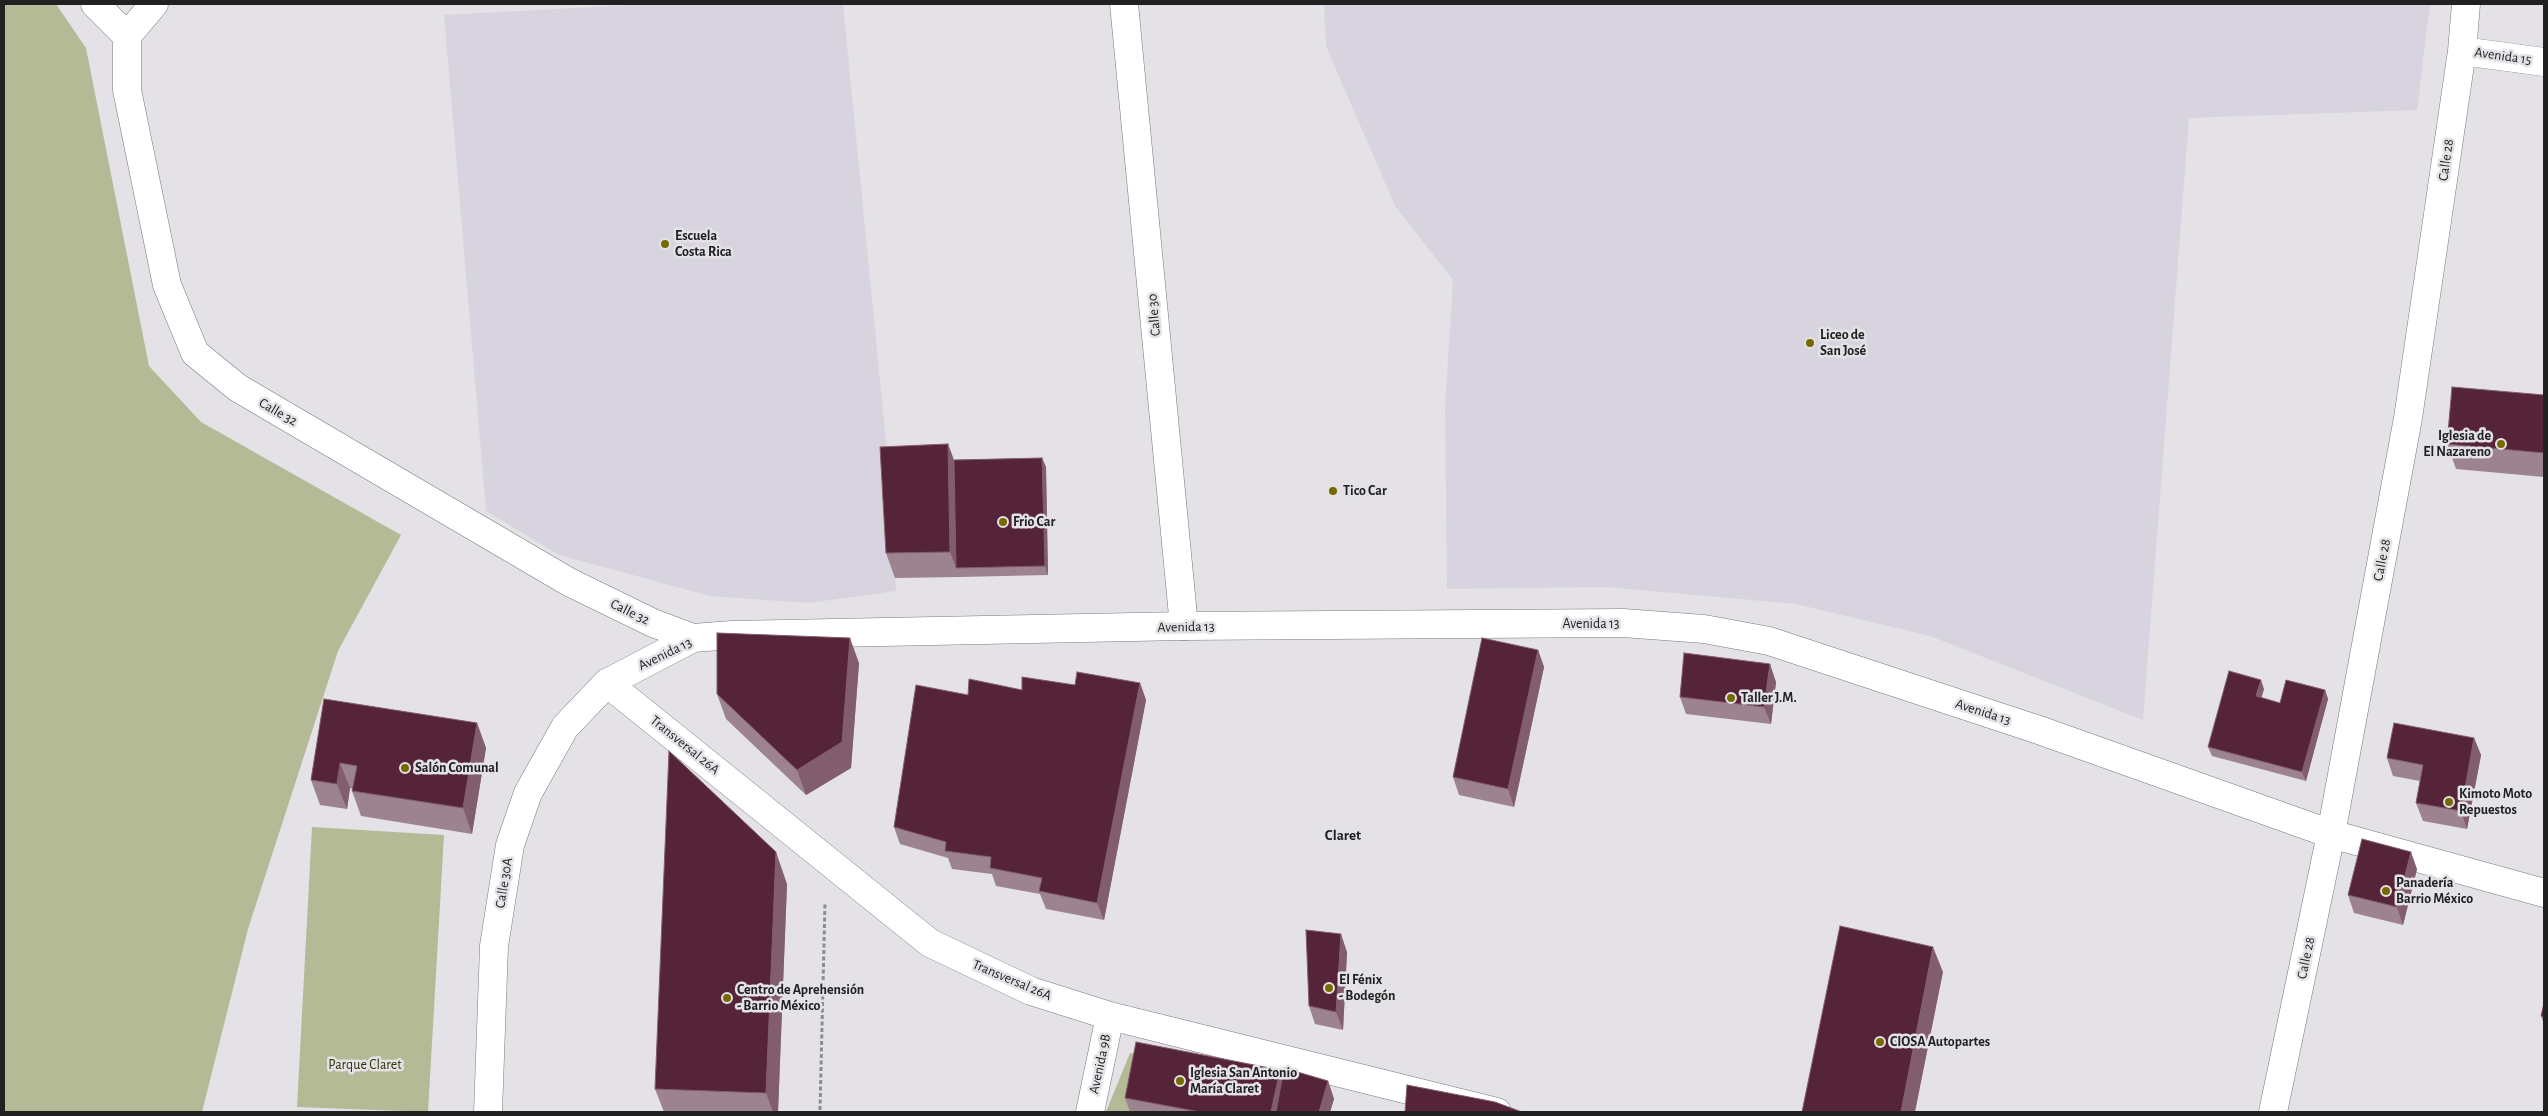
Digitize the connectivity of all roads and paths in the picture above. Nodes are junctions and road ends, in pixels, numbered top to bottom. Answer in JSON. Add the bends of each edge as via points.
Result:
{"nodes":[{"id":1,"x":95,"y":4,"type":"edge"},
{"id":2,"x":154,"y":4,"type":"edge"},
{"id":3,"x":1124,"y":4,"type":"edge"},
{"id":4,"x":2466,"y":4,"type":"edge"},
{"id":5,"x":127,"y":36,"type":"junction"},
{"id":6,"x":2462,"y":51,"type":"junction"},
{"id":7,"x":2544,"y":62,"type":"edge"},
{"id":8,"x":1184,"y":626,"type":"junction"},
{"id":9,"x":693,"y":638,"type":"junction"},
{"id":10,"x":607,"y":683,"type":"junction"},
{"id":11,"x":2331,"y":834,"type":"junction"},
{"id":12,"x":826,"y":858,"type":"junction"},
{"id":13,"x":2544,"y":893,"type":"edge"},
{"id":14,"x":1110,"y":1016,"type":"junction"},
{"id":15,"x":820,"y":1110,"type":"dead end"},
{"id":16,"x":488,"y":1112,"type":"edge"},
{"id":17,"x":1090,"y":1112,"type":"edge"},
{"id":18,"x":1497,"y":1112,"type":"edge"},
{"id":19,"x":2274,"y":1112,"type":"edge"}],
"edges":[{"from":1,"to":5,"type":"street"},
{"from":2,"to":5,"type":"street"},
{"from":3,"to":8,"type":"street","name":"Calle 30"},
{"from":4,"to":6,"type":"street","name":"Calle 28"},
{"from":5,"to":9,"type":"street","name":"Calle 32","via":[[127,90],[167,286],[195,353],[238,388],[569,582],[653,623]]},
{"from":6,"to":7,"type":"street","name":"Avenida 15"},
{"from":6,"to":11,"type":"street","name":"Calle 28","via":[[2408,418]]},
{"from":8,"to":9,"type":"street","name":"Avenida 13"},
{"from":8,"to":11,"type":"street","name":"Avenida 13","via":[[1623,623],[1704,629],[1778,644],[2038,730]]},
{"from":9,"to":10,"type":"street","name":"Avenida 13"},
{"from":10,"to":12,"type":"street","name":"Transversal 26A"},
{"from":10,"to":16,"type":"street","name":"Calle 30A","via":[[565,728],[528,793],[510,845],[494,946]]},
{"from":11,"to":13,"type":"street","name":"Avenida 13"},
{"from":11,"to":19,"type":"street","name":"Calle 28"},
{"from":12,"to":14,"type":"street","name":"Transversal 26A","via":[[930,943],[1031,991]]},
{"from":12,"to":15,"type":"path"},
{"from":14,"to":17,"type":"street","name":"Avenida 9B"},
{"from":14,"to":18,"type":"street","name":"Transversal 26A"}]}
